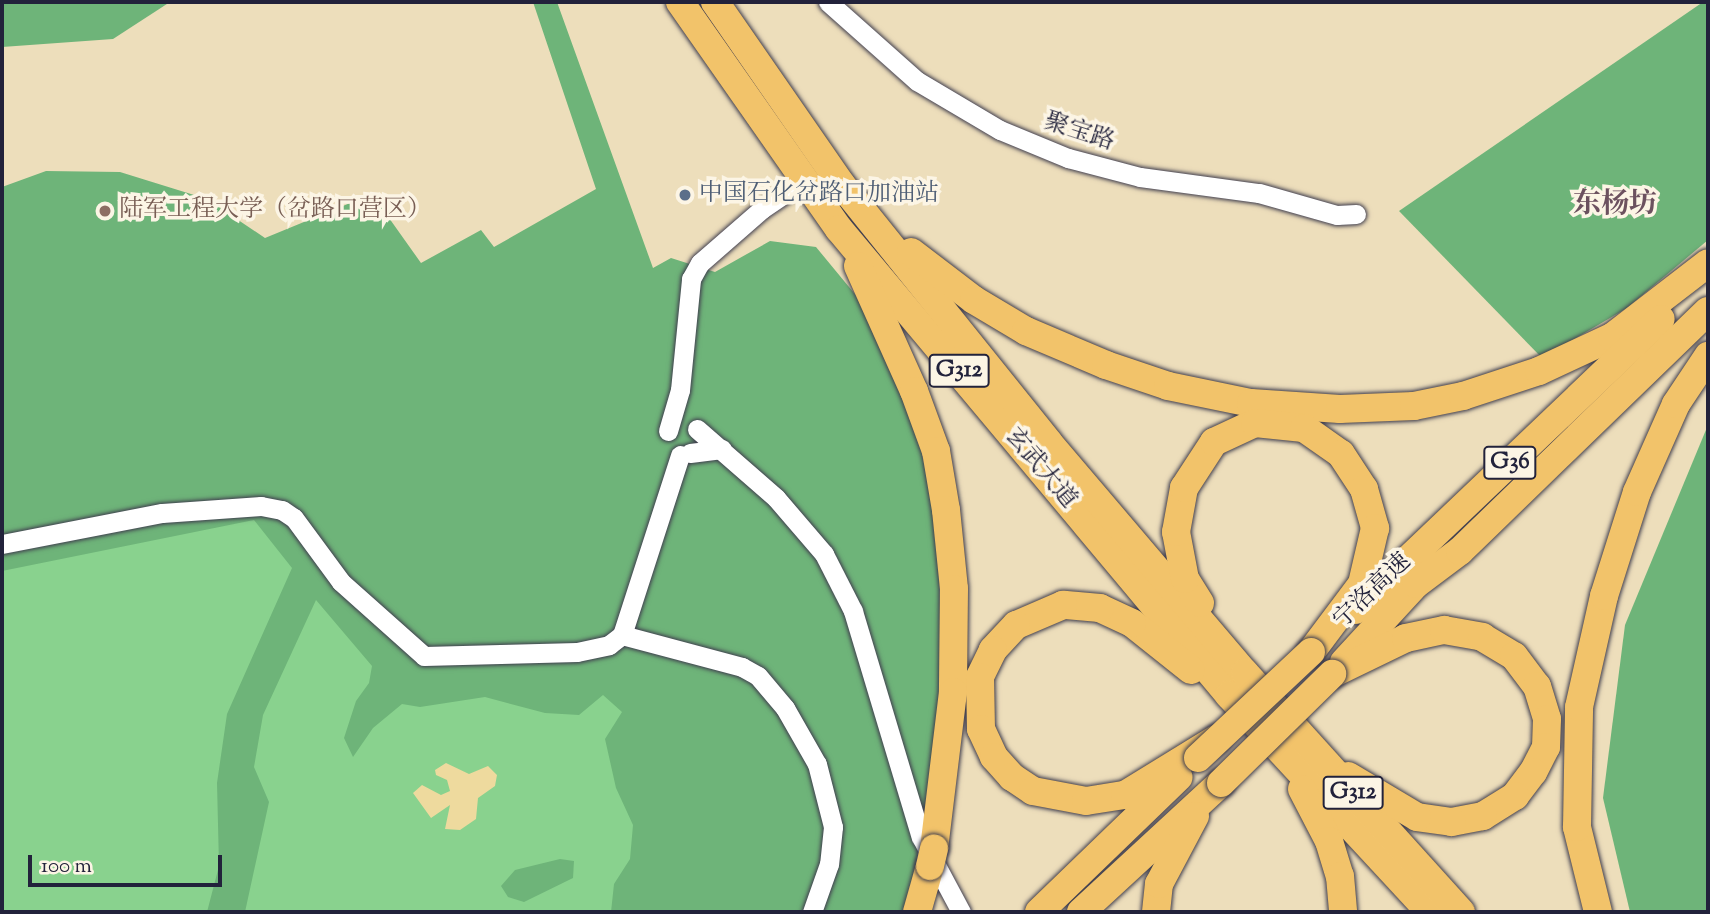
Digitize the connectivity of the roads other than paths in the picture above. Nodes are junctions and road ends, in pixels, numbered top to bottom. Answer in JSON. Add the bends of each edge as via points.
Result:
{"nodes":[{"id":1,"x":680,"y":2,"type":"edge"},
{"id":2,"x":715,"y":2,"type":"edge"},
{"id":3,"x":828,"y":2,"type":"edge"},
{"id":4,"x":803,"y":181,"type":"junction"},
{"id":5,"x":841,"y":184,"type":"junction"},
{"id":6,"x":1356,"y":214,"type":"dead end"},
{"id":7,"x":839,"y":229,"type":"junction"},
{"id":8,"x":1708,"y":263,"type":"edge"},
{"id":9,"x":1708,"y":274,"type":"edge"},
{"id":10,"x":1708,"y":312,"type":"edge"},
{"id":11,"x":1708,"y":356,"type":"edge"},
{"id":12,"x":680,"y":390,"type":"junction"},
{"id":13,"x":695,"y":427,"type":"junction"},
{"id":14,"x":668,"y":431,"type":"junction"},
{"id":15,"x":722,"y":449,"type":"junction"},
{"id":16,"x":685,"y":454,"type":"junction"},
{"id":17,"x":2,"y":544,"type":"edge"},
{"id":18,"x":622,"y":635,"type":"junction"},
{"id":19,"x":1311,"y":652,"type":"junction"},
{"id":20,"x":1245,"y":673,"type":"junction"},
{"id":21,"x":1332,"y":674,"type":"junction"},
{"id":22,"x":1265,"y":734,"type":"junction"},
{"id":23,"x":1196,"y":756,"type":"junction"},
{"id":24,"x":1323,"y":760,"type":"junction"},
{"id":25,"x":1221,"y":783,"type":"junction"},
{"id":26,"x":812,"y":912,"type":"edge"},
{"id":27,"x":917,"y":912,"type":"edge"},
{"id":28,"x":961,"y":912,"type":"edge"},
{"id":29,"x":1039,"y":912,"type":"edge"},
{"id":30,"x":1081,"y":912,"type":"edge"},
{"id":31,"x":1156,"y":912,"type":"edge"},
{"id":32,"x":1343,"y":912,"type":"edge"},
{"id":33,"x":1430,"y":912,"type":"edge"},
{"id":34,"x":1461,"y":912,"type":"edge"},
{"id":35,"x":1598,"y":912,"type":"edge"}],
"edges":[{"from":1,"to":4,"type":"highway","name":"玄武大道","number":"G312"},
{"from":2,"to":5,"type":"highway","name":"玄武大道","number":"G312"},
{"from":3,"to":6,"type":"street","name":"聚宝路","via":[[917,81],[1000,130],[1045,149],[1140,177],[1259,193],[1337,215]]},
{"from":4,"to":7,"type":"highway","name":"玄武大道","number":"G312"},
{"from":4,"to":12,"type":"street","via":[[762,209],[700,263],[691,279]]},
{"from":5,"to":8,"type":"highway","via":[[920,261],[1026,331],[1168,386],[1251,403],[1340,409],[1414,406],[1463,396],[1539,371],[1612,337]]},
{"from":5,"to":20,"type":"highway","name":"玄武大道","number":"G312","via":[[1049,443]]},
{"from":7,"to":22,"type":"highway","name":"玄武大道","number":"G312"},
{"from":7,"to":27,"type":"highway","via":[[914,391],[936,451],[946,510],[954,589],[953,692],[932,857]]},
{"from":9,"to":19,"type":"highway","name":"宁洛高速","number":"G36"},
{"from":10,"to":21,"type":"highway","name":"宁洛高速","number":"G36","via":[[1460,551],[1416,584]]},
{"from":11,"to":35,"type":"highway","via":[[1676,404],[1637,492],[1604,596],[1579,707],[1577,827]]},
{"from":12,"to":13,"type":"street"},
{"from":12,"to":14,"type":"street"},
{"from":13,"to":14,"type":"street","via":[[679,422]]},
{"from":13,"to":15,"type":"street"},
{"from":13,"to":16,"type":"street","via":[[699,443]]},
{"from":14,"to":16,"type":"street","via":[[668,446]]},
{"from":15,"to":16,"type":"street"},
{"from":15,"to":28,"type":"street","via":[[793,514],[824,554],[853,611],[921,837]]},
{"from":16,"to":18,"type":"street"},
{"from":17,"to":18,"type":"street","via":[[162,513],[261,506],[294,517],[341,582],[425,656],[577,652],[609,645]]},
{"from":18,"to":26,"type":"street","via":[[742,667],[758,676],[785,708],[817,764],[833,827],[829,864]]},
{"from":19,"to":20,"type":"highway","via":[[1362,584],[1376,528],[1364,489],[1341,454],[1304,428],[1255,423],[1214,442],[1184,488],[1176,532],[1185,579]]},
{"from":19,"to":23,"type":"highway","name":"宁洛高速","number":"G36","bridge":true},
{"from":20,"to":24,"type":"highway","name":"玄武大道","number":"G312"},
{"from":21,"to":24,"type":"highway","via":[[1406,638],[1444,630],[1482,637],[1514,656],[1537,686],[1547,719],[1546,747],[1515,796],[1483,816],[1452,822],[1417,817]]},
{"from":21,"to":25,"type":"highway","name":"宁洛高速","number":"G36","bridge":true},
{"from":22,"to":23,"type":"highway","via":[[1177,656],[1132,623],[1100,608],[1063,604],[1016,625],[993,650],[980,677],[981,729],[993,757],[1032,791],[1086,801],[1125,794]]},
{"from":22,"to":32,"type":"highway","via":[[1329,841],[1340,877]]},
{"from":22,"to":33,"type":"highway","name":"玄武大道","number":"G312"},
{"from":23,"to":29,"type":"highway","name":"宁洛高速","number":"G36"},
{"from":24,"to":34,"type":"highway","name":"玄武大道","number":"G312"},
{"from":25,"to":30,"type":"highway","name":"宁洛高速","number":"G36"},
{"from":25,"to":31,"type":"highway","via":[[1190,822],[1171,856],[1159,884]]}]}
